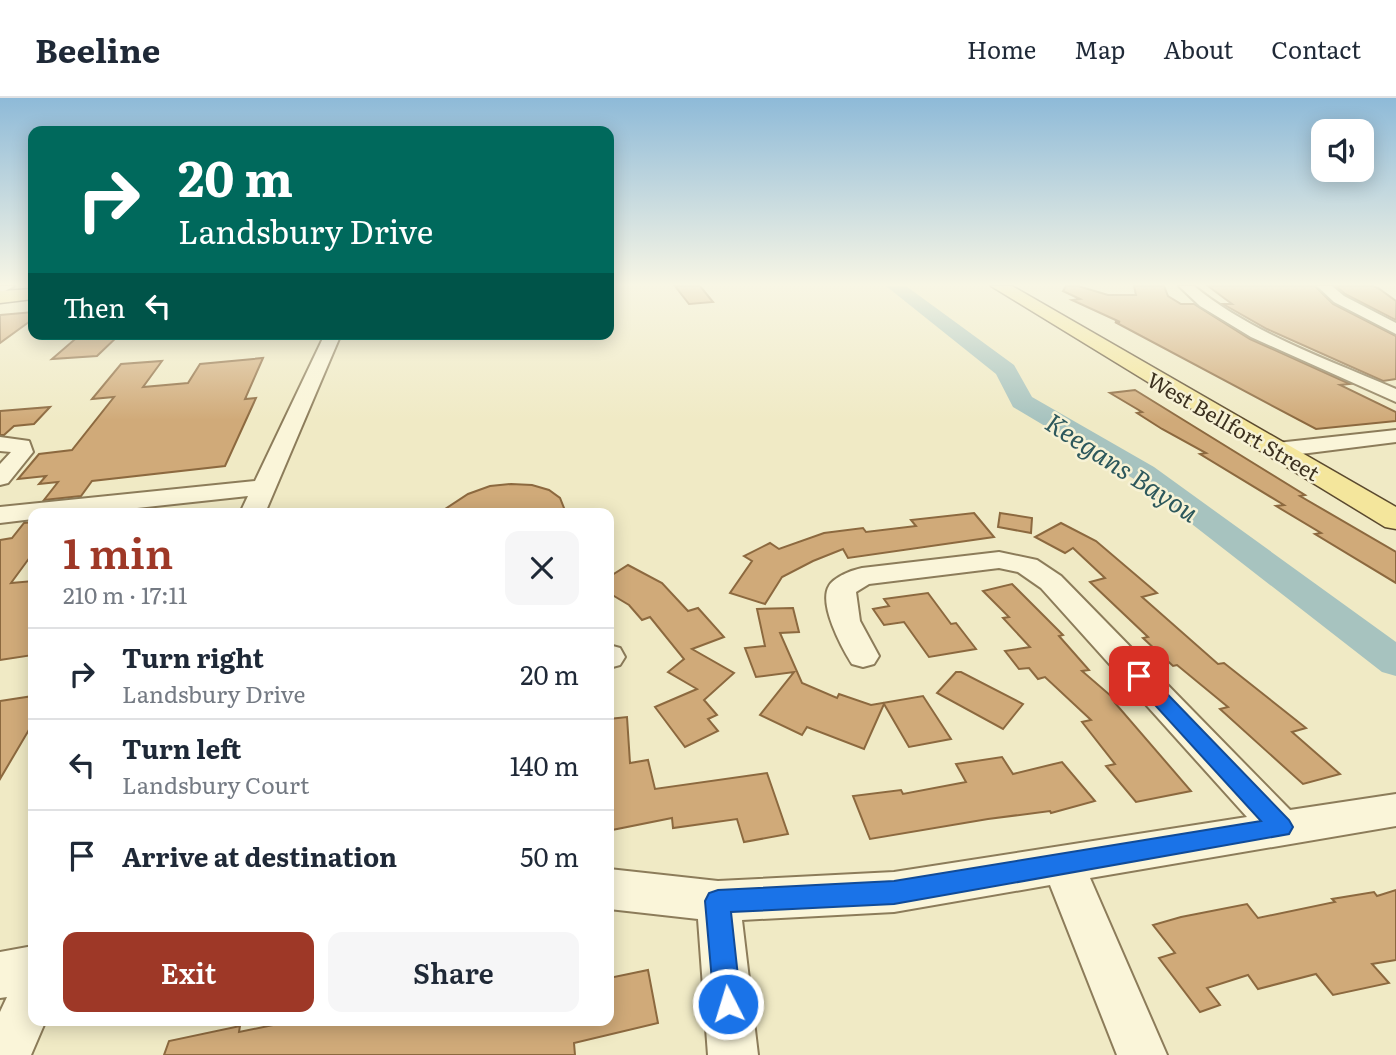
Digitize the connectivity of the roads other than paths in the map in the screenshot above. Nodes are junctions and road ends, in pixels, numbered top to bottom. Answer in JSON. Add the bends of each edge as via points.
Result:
{"nodes":[{"id":1,"x":1085,"y":331,"type":"edge"},
{"id":2,"x":1089,"y":331,"type":"edge"},
{"id":3,"x":1255,"y":331,"type":"edge"},
{"id":4,"x":330,"y":340,"type":"edge"},
{"id":5,"x":1103,"y":340,"type":"junction"},
{"id":6,"x":1396,"y":396,"type":"edge"},
{"id":7,"x":1396,"y":436,"type":"edge"},
{"id":8,"x":0,"y":444,"type":"edge"},
{"id":9,"x":1290,"y":448,"type":"junction"},
{"id":10,"x":0,"y":478,"type":"edge"},
{"id":11,"x":264,"y":487,"type":"junction"},
{"id":12,"x":1396,"y":498,"type":"edge"},
{"id":13,"x":59,"y":508,"type":"edge"},
{"id":14,"x":254,"y":508,"type":"edge"},
{"id":15,"x":28,"y":511,"type":"edge"},
{"id":16,"x":0,"y":514,"type":"edge"},
{"id":17,"x":1396,"y":520,"type":"edge"},
{"id":18,"x":863,"y":656,"type":"dead end"},
{"id":19,"x":1396,"y":810,"type":"edge"},
{"id":20,"x":1281,"y":827,"type":"junction"},
{"id":21,"x":1063,"y":864,"type":"junction"},
{"id":22,"x":614,"y":890,"type":"edge"},
{"id":23,"x":718,"y":901,"type":"junction"},
{"id":24,"x":28,"y":970,"type":"edge"},
{"id":25,"x":0,"y":975,"type":"edge"},
{"id":26,"x":28,"y":1005,"type":"edge"},
{"id":27,"x":5,"y":1055,"type":"edge"},
{"id":28,"x":733,"y":1055,"type":"edge"},
{"id":29,"x":1142,"y":1055,"type":"edge"}],
"edges":[{"from":1,"to":5,"type":"main road","name":"West Bellfort Street"},
{"from":2,"to":5,"type":"main road","name":"West Bellfort Street"},
{"from":3,"to":6,"type":"street"},
{"from":4,"to":11,"type":"street"},
{"from":5,"to":9,"type":"main road","name":"West Bellfort Street"},
{"from":7,"to":9,"type":"street"},
{"from":8,"to":10,"type":"street","via":[[20,446],[22,452]]},
{"from":9,"to":12,"type":"main road","name":"West Bellfort Street"},
{"from":9,"to":17,"type":"main road","name":"West Bellfort Street"},
{"from":11,"to":13,"type":"street"},
{"from":11,"to":14,"type":"street"},
{"from":15,"to":16,"type":"street"},
{"from":18,"to":20,"type":"street","via":[[845,621],[841,589],[862,576],[999,560],[1027,566],[1051,582]]},
{"from":19,"to":20,"type":"street"},
{"from":20,"to":21,"type":"street"},
{"from":21,"to":23,"type":"street","via":[[894,892]]},
{"from":21,"to":29,"type":"street"},
{"from":22,"to":23,"type":"street"},
{"from":23,"to":28,"type":"street"},
{"from":24,"to":25,"type":"street"},
{"from":26,"to":27,"type":"street"}]}
